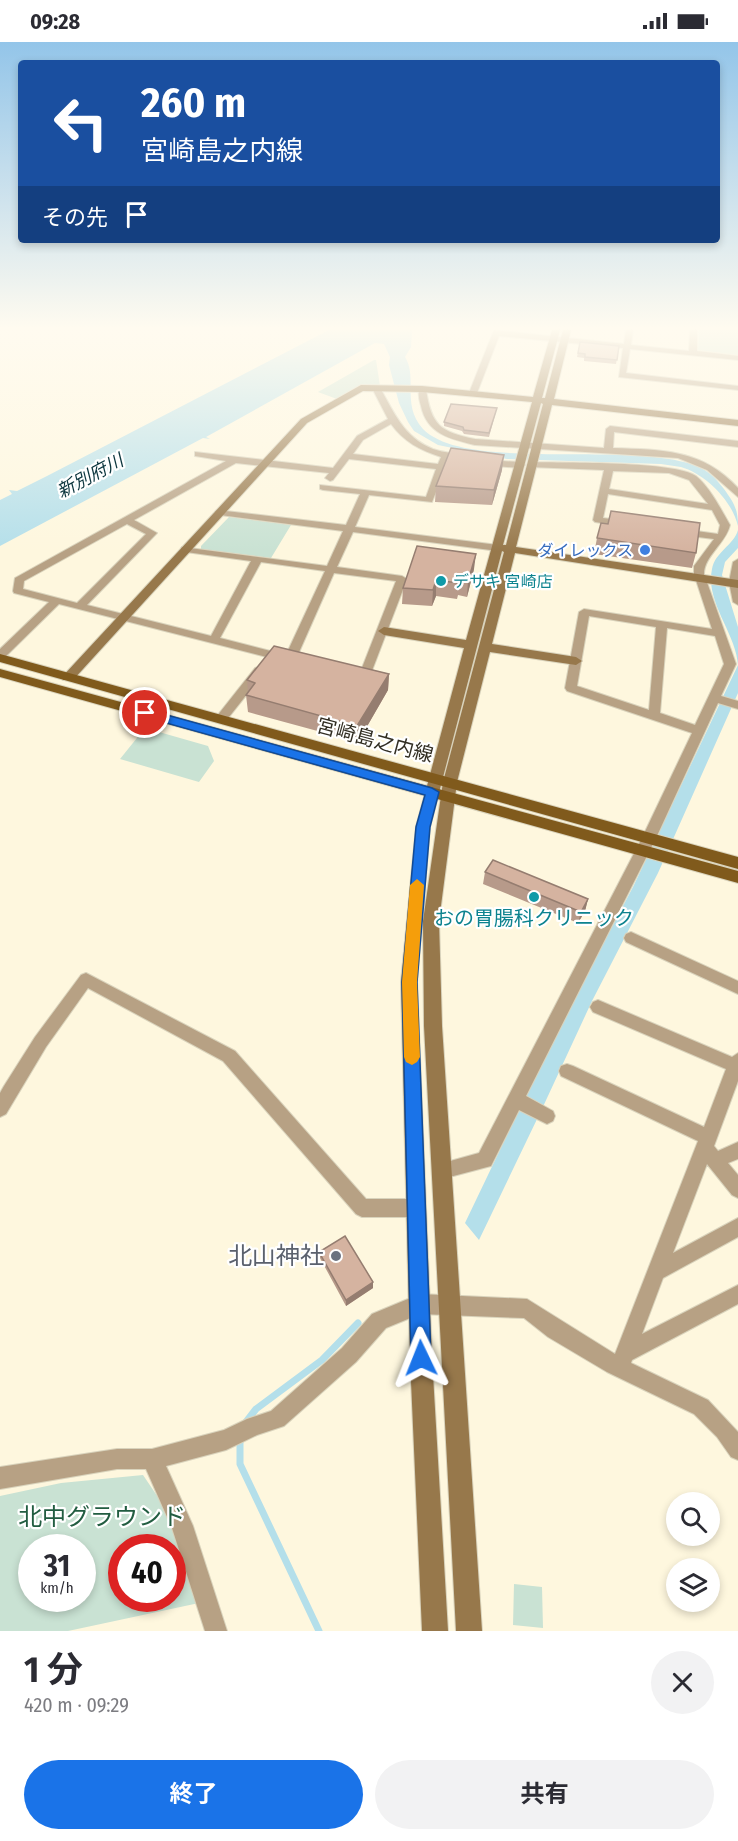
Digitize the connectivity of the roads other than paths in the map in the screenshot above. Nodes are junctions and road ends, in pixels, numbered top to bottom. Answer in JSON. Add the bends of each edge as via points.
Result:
{"nodes":[{"id":1,"x":334,"y":404,"type":"edge"},
{"id":2,"x":384,"y":404,"type":"edge"},
{"id":3,"x":422,"y":404,"type":"edge"},
{"id":4,"x":543,"y":404,"type":"edge"},
{"id":5,"x":572,"y":404,"type":"edge"},
{"id":6,"x":614,"y":409,"type":"junction"},
{"id":7,"x":392,"y":420,"type":"junction"},
{"id":8,"x":738,"y":423,"type":"edge"},
{"id":9,"x":610,"y":429,"type":"junction"},
{"id":10,"x":738,"y":444,"type":"edge"},
{"id":11,"x":608,"y":451,"type":"junction"},
{"id":12,"x":198,"y":454,"type":"dead end"},
{"id":13,"x":346,"y":456,"type":"junction"},
{"id":14,"x":446,"y":456,"type":"junction"},
{"id":15,"x":528,"y":456,"type":"junction"},
{"id":16,"x":236,"y":459,"type":"junction"},
{"id":17,"x":266,"y":463,"type":"junction"},
{"id":18,"x":442,"y":467,"type":"junction"},
{"id":19,"x":609,"y":468,"type":"junction"},
{"id":20,"x":335,"y":471,"type":"junction"},
{"id":21,"x":719,"y":471,"type":"junction"},
{"id":22,"x":738,"y":473,"type":"edge"},
{"id":23,"x":604,"y":491,"type":"junction"},
{"id":24,"x":366,"y":492,"type":"junction"},
{"id":25,"x":738,"y":494,"type":"edge"},
{"id":26,"x":716,"y":508,"type":"junction"},
{"id":27,"x":220,"y":512,"type":"junction"},
{"id":28,"x":126,"y":520,"type":"junction"},
{"id":29,"x":642,"y":526,"type":"edge"},
{"id":30,"x":350,"y":528,"type":"junction"},
{"id":31,"x":675,"y":531,"type":"edge"},
{"id":32,"x":719,"y":537,"type":"junction"},
{"id":33,"x":186,"y":549,"type":"junction"},
{"id":34,"x":504,"y":549,"type":"junction"},
{"id":35,"x":257,"y":560,"type":"junction"},
{"id":36,"x":738,"y":562,"type":"edge"},
{"id":37,"x":331,"y":570,"type":"junction"},
{"id":38,"x":703,"y":579,"type":"junction"},
{"id":39,"x":733,"y":584,"type":"edge"},
{"id":40,"x":57,"y":600,"type":"junction"},
{"id":41,"x":738,"y":602,"type":"edge"},
{"id":42,"x":80,"y":606,"type":"junction"},
{"id":43,"x":123,"y":617,"type":"junction"},
{"id":44,"x":662,"y":624,"type":"junction"},
{"id":45,"x":384,"y":632,"type":"junction"},
{"id":46,"x":718,"y":633,"type":"junction"},
{"id":47,"x":214,"y":640,"type":"junction"},
{"id":48,"x":471,"y":645,"type":"junction"},
{"id":49,"x":485,"y":647,"type":"junction"},
{"id":50,"x":271,"y":655,"type":"junction"},
{"id":51,"x":0,"y":657,"type":"edge"},
{"id":52,"x":576,"y":661,"type":"junction"},
{"id":53,"x":0,"y":673,"type":"edge"},
{"id":54,"x":343,"y":673,"type":"edge"},
{"id":55,"x":68,"y":677,"type":"junction"},
{"id":56,"x":716,"y":699,"type":"junction"},
{"id":57,"x":737,"y":705,"type":"edge"},
{"id":58,"x":654,"y":716,"type":"junction"},
{"id":59,"x":221,"y":719,"type":"junction"},
{"id":60,"x":700,"y":731,"type":"junction"},
{"id":61,"x":441,"y":787,"type":"junction"},
{"id":62,"x":648,"y":845,"type":"junction"},
{"id":63,"x":668,"y":851,"type":"junction"},
{"id":64,"x":738,"y":863,"type":"edge"},
{"id":65,"x":738,"y":878,"type":"edge"},
{"id":66,"x":631,"y":938,"type":"dead end"},
{"id":67,"x":738,"y":988,"type":"edge"},
{"id":68,"x":598,"y":1007,"type":"dead end"},
{"id":69,"x":737,"y":1063,"type":"edge"},
{"id":70,"x":567,"y":1071,"type":"dead end"},
{"id":71,"x":515,"y":1100,"type":"junction"},
{"id":72,"x":0,"y":1109,"type":"edge"},
{"id":73,"x":548,"y":1116,"type":"dead end"},
{"id":74,"x":710,"y":1148,"type":"junction"},
{"id":75,"x":738,"y":1150,"type":"edge"},
{"id":76,"x":442,"y":1171,"type":"junction"},
{"id":77,"x":738,"y":1189,"type":"edge"},
{"id":78,"x":417,"y":1208,"type":"junction"},
{"id":79,"x":738,"y":1227,"type":"edge"},
{"id":80,"x":656,"y":1272,"type":"junction"},
{"id":81,"x":738,"y":1294,"type":"edge"},
{"id":82,"x":420,"y":1304,"type":"junction"},
{"id":83,"x":450,"y":1305,"type":"junction"},
{"id":84,"x":622,"y":1360,"type":"junction"},
{"id":85,"x":738,"y":1450,"type":"edge"},
{"id":86,"x":152,"y":1459,"type":"junction"},
{"id":87,"x":0,"y":1478,"type":"edge"},
{"id":88,"x":216,"y":1631,"type":"edge"},
{"id":89,"x":435,"y":1631,"type":"edge"},
{"id":90,"x":469,"y":1631,"type":"edge"}],
"edges":[{"from":1,"to":17,"type":"street","via":[[304,422]]},
{"from":2,"to":7,"type":"street"},
{"from":3,"to":15,"type":"street","via":[[438,431]]},
{"from":4,"to":15,"type":"street"},
{"from":5,"to":6,"type":"street"},
{"from":6,"to":8,"type":"street"},
{"from":6,"to":9,"type":"street"},
{"from":7,"to":13,"type":"street","via":[[360,438]]},
{"from":7,"to":14,"type":"street","via":[[401,434],[415,444]]},
{"from":9,"to":10,"type":"street"},
{"from":9,"to":11,"type":"street"},
{"from":11,"to":15,"type":"street"},
{"from":11,"to":21,"type":"street","via":[[684,457]]},
{"from":12,"to":16,"type":"street"},
{"from":13,"to":18,"type":"street"},
{"from":13,"to":20,"type":"street"},
{"from":14,"to":15,"type":"street"},
{"from":14,"to":18,"type":"street"},
{"from":15,"to":19,"type":"street"},
{"from":15,"to":34,"type":"street"},
{"from":16,"to":17,"type":"street"},
{"from":16,"to":28,"type":"street"},
{"from":17,"to":20,"type":"street"},
{"from":17,"to":27,"type":"street"},
{"from":18,"to":24,"type":"street","via":[[429,500]]},
{"from":19,"to":23,"type":"street"},
{"from":19,"to":26,"type":"street","via":[[670,470],[692,478]]},
{"from":20,"to":24,"type":"street","via":[[323,487]]},
{"from":21,"to":22,"type":"street"},
{"from":21,"to":25,"type":"street"},
{"from":23,"to":26,"type":"street"},
{"from":23,"to":29,"type":"street","via":[[598,520]]},
{"from":24,"to":30,"type":"street"},
{"from":26,"to":32,"type":"street","via":[[725,525]]},
{"from":27,"to":30,"type":"street"},
{"from":27,"to":33,"type":"street"},
{"from":28,"to":40,"type":"street","via":[[19,580],[18,591]]},
{"from":28,"to":42,"type":"street","via":[[152,533]]},
{"from":30,"to":34,"type":"street"},
{"from":30,"to":37,"type":"street"},
{"from":31,"to":32,"type":"street"},
{"from":32,"to":38,"type":"street","via":[[699,566]]},
{"from":33,"to":35,"type":"street"},
{"from":33,"to":43,"type":"street"},
{"from":34,"to":38,"type":"street"},
{"from":34,"to":48,"type":"street"},
{"from":34,"to":49,"type":"street"},
{"from":35,"to":37,"type":"street"},
{"from":35,"to":47,"type":"street"},
{"from":36,"to":39,"type":"street"},
{"from":37,"to":45,"type":"street","via":[[402,579]]},
{"from":37,"to":50,"type":"street","via":[[295,661]]},
{"from":38,"to":39,"type":"street"},
{"from":38,"to":46,"type":"street"},
{"from":39,"to":41,"type":"street"},
{"from":40,"to":42,"type":"street"},
{"from":40,"to":51,"type":"street"},
{"from":42,"to":43,"type":"street"},
{"from":43,"to":47,"type":"street"},
{"from":43,"to":55,"type":"street"},
{"from":44,"to":46,"type":"street"},
{"from":44,"to":52,"type":"street","via":[[584,612]]},
{"from":44,"to":58,"type":"street"},
{"from":45,"to":48,"type":"street"},
{"from":45,"to":54,"type":"street","via":[[364,678]]},
{"from":46,"to":56,"type":"street","via":[[730,663]]},
{"from":47,"to":50,"type":"street"},
{"from":48,"to":61,"type":"street"},
{"from":49,"to":52,"type":"street"},
{"from":49,"to":61,"type":"street"},
{"from":50,"to":59,"type":"street"},
{"from":51,"to":55,"type":"main road","name":"宮崎島之内線"},
{"from":52,"to":58,"type":"street","via":[[571,688]]},
{"from":53,"to":61,"type":"main road","name":"宮崎島之内線"},
{"from":55,"to":59,"type":"main road","name":"宮崎島之内線"},
{"from":56,"to":57,"type":"street"},
{"from":56,"to":60,"type":"street"},
{"from":58,"to":60,"type":"street"},
{"from":59,"to":61,"type":"main road","name":"宮崎島之内線"},
{"from":60,"to":62,"type":"street"},
{"from":61,"to":62,"type":"main road","name":"宮崎島之内線"},
{"from":61,"to":76,"type":"street","via":[[431,921]]},
{"from":61,"to":78,"type":"street","via":[[423,827],[409,982]]},
{"from":62,"to":63,"type":"main road","name":"宮崎島之内線"},
{"from":62,"to":71,"type":"street"},
{"from":63,"to":64,"type":"main road","name":"宮崎島之内線"},
{"from":63,"to":65,"type":"main road","name":"宮崎島之内線"},
{"from":66,"to":67,"type":"street"},
{"from":68,"to":69,"type":"street"},
{"from":69,"to":74,"type":"street"},
{"from":70,"to":74,"type":"street"},
{"from":71,"to":73,"type":"street"},
{"from":71,"to":76,"type":"street","via":[[484,1160]]},
{"from":72,"to":78,"type":"street","via":[[48,1029],[86,979],[229,1056],[362,1208]]},
{"from":74,"to":75,"type":"street"},
{"from":74,"to":77,"type":"street"},
{"from":74,"to":80,"type":"street"},
{"from":76,"to":83,"type":"street"},
{"from":78,"to":82,"type":"street"},
{"from":79,"to":80,"type":"street"},
{"from":80,"to":84,"type":"street"},
{"from":81,"to":84,"type":"street"},
{"from":82,"to":83,"type":"street"},
{"from":82,"to":86,"type":"street","via":[[379,1321],[349,1355],[277,1419],[226,1440]]},
{"from":82,"to":89,"type":"street"},
{"from":83,"to":84,"type":"street","via":[[527,1309],[555,1330]]},
{"from":83,"to":90,"type":"street"},
{"from":84,"to":85,"type":"street","via":[[701,1407]]},
{"from":86,"to":87,"type":"street","via":[[117,1459]]},
{"from":86,"to":88,"type":"street","via":[[182,1526]]}]}
